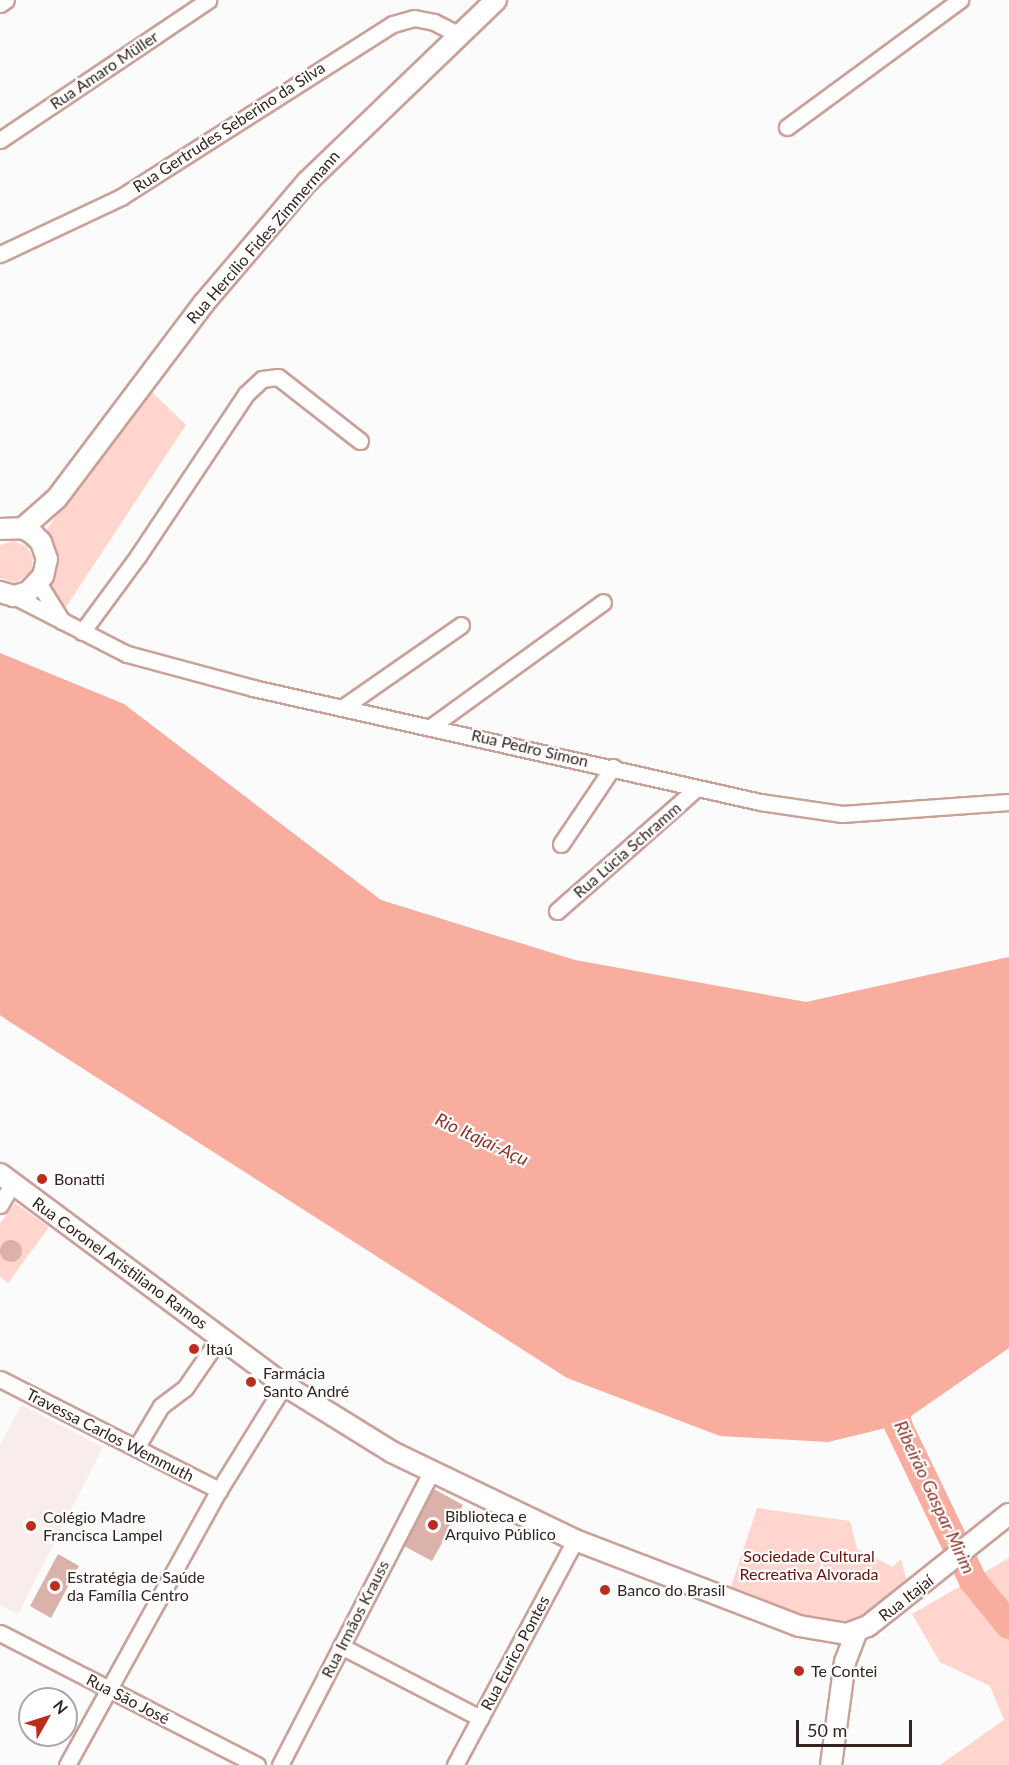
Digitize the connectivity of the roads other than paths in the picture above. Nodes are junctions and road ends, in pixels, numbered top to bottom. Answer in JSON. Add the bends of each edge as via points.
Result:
{"nodes":[{"id":1,"x":6,"y":0,"type":"edge"},
{"id":2,"x":208,"y":0,"type":"edge"},
{"id":3,"x":496,"y":0,"type":"edge"},
{"id":4,"x":960,"y":0,"type":"edge"},
{"id":5,"x":0,"y":4,"type":"edge"},
{"id":6,"x":458,"y":34,"type":"junction"},
{"id":7,"x":787,"y":127,"type":"dead end"},
{"id":8,"x":0,"y":140,"type":"edge"},
{"id":9,"x":0,"y":254,"type":"edge"},
{"id":10,"x":360,"y":441,"type":"dead end"},
{"id":11,"x":57,"y":498,"type":"junction"},
{"id":12,"x":22,"y":528,"type":"junction"},
{"id":13,"x":0,"y":529,"type":"edge"},
{"id":14,"x":41,"y":542,"type":"junction"},
{"id":15,"x":39,"y":584,"type":"junction"},
{"id":16,"x":4,"y":595,"type":"edge"},
{"id":17,"x":603,"y":602,"type":"dead end"},
{"id":18,"x":62,"y":621,"type":"junction"},
{"id":19,"x":461,"y":626,"type":"dead end"},
{"id":20,"x":82,"y":632,"type":"junction"},
{"id":21,"x":342,"y":708,"type":"junction"},
{"id":22,"x":432,"y":726,"type":"junction"},
{"id":23,"x":613,"y":767,"type":"junction"},
{"id":24,"x":697,"y":788,"type":"junction"},
{"id":25,"x":1009,"y":802,"type":"edge"},
{"id":26,"x":561,"y":844,"type":"dead end"},
{"id":27,"x":557,"y":911,"type":"dead end"},
{"id":28,"x":6,"y":1179,"type":"edge"},
{"id":29,"x":0,"y":1204,"type":"edge"},
{"id":30,"x":220,"y":1337,"type":"junction"},
{"id":31,"x":0,"y":1379,"type":"edge"},
{"id":32,"x":284,"y":1385,"type":"junction"},
{"id":33,"x":136,"y":1448,"type":"junction"},
{"id":34,"x":431,"y":1473,"type":"junction"},
{"id":35,"x":219,"y":1490,"type":"junction"},
{"id":36,"x":1005,"y":1518,"type":"edge"},
{"id":37,"x":575,"y":1540,"type":"junction"},
{"id":38,"x":857,"y":1631,"type":"junction"},
{"id":39,"x":0,"y":1633,"type":"edge"},
{"id":40,"x":836,"y":1634,"type":"junction"},
{"id":41,"x":341,"y":1646,"type":"junction"},
{"id":42,"x":845,"y":1662,"type":"junction"},
{"id":43,"x":109,"y":1690,"type":"junction"},
{"id":44,"x":480,"y":1718,"type":"junction"},
{"id":45,"x":67,"y":1765,"type":"edge"},
{"id":46,"x":257,"y":1765,"type":"edge"},
{"id":47,"x":280,"y":1765,"type":"edge"},
{"id":48,"x":455,"y":1765,"type":"edge"},
{"id":49,"x":831,"y":1765,"type":"edge"}],
"edges":[{"from":1,"to":5,"type":"street"},
{"from":2,"to":8,"type":"street","name":"Rua Amaro Müller"},
{"from":3,"to":6,"type":"main road","name":"Rua Hercílio Fides Zimmermann"},
{"from":4,"to":7,"type":"street"},
{"from":6,"to":9,"type":"street","name":"Rua Gertrudes Seberino da Silva","via":[[434,22],[414,18],[393,24],[121,198]]},
{"from":6,"to":11,"type":"main road","name":"Rua Hercílio Fides Zimmermann","via":[[308,181],[250,248],[164,354]]},
{"from":10,"to":20,"type":"street","via":[[278,377],[262,379],[246,394]]},
{"from":11,"to":12,"type":"main road","name":"Rua Hercílio Fides Zimmermann"},
{"from":11,"to":14,"type":"main road","name":"Rua Hercílio Fides Zimmermann"},
{"from":12,"to":13,"type":"main road"},
{"from":12,"to":14,"type":"main road"},
{"from":14,"to":15,"type":"main road","via":[[46,568]]},
{"from":15,"to":16,"type":"main road"},
{"from":15,"to":18,"type":"street","name":"Rua Pedro Simon"},
{"from":16,"to":18,"type":"street","name":"Rua Pedro Simon"},
{"from":17,"to":22,"type":"street"},
{"from":18,"to":20,"type":"street","name":"Rua Pedro Simon"},
{"from":19,"to":21,"type":"street"},
{"from":20,"to":21,"type":"street","name":"Rua Pedro Simon","via":[[127,654]]},
{"from":21,"to":22,"type":"street","name":"Rua Pedro Simon"},
{"from":22,"to":23,"type":"street","name":"Rua Pedro Simon"},
{"from":23,"to":24,"type":"street","name":"Rua Pedro Simon"},
{"from":23,"to":26,"type":"street"},
{"from":24,"to":25,"type":"street","name":"Rua Pedro Simon","via":[[822,813]]},
{"from":24,"to":27,"type":"street","name":"Rua Lúcia Schramm"},
{"from":28,"to":29,"type":"street"},
{"from":28,"to":30,"type":"main road","name":"Rua Coronel Aristiliano Ramos"},
{"from":30,"to":32,"type":"main road","name":"Rua Coronel Aristiliano Ramos"},
{"from":30,"to":33,"type":"street","via":[[185,1388],[161,1406]]},
{"from":31,"to":33,"type":"street","name":"Travessa Carlos Wemmuth"},
{"from":32,"to":34,"type":"main road","name":"Rua Coronel Aristiliano Ramos"},
{"from":32,"to":35,"type":"street"},
{"from":33,"to":35,"type":"street","name":"Travessa Carlos Wemmuth"},
{"from":34,"to":37,"type":"main road","name":"Rua Coronel Aristiliano Ramos"},
{"from":34,"to":41,"type":"street","name":"Rua Irmãos Krauss"},
{"from":35,"to":43,"type":"street"},
{"from":36,"to":38,"type":"main road","name":"Rua Itajaí","via":[[916,1591]]},
{"from":37,"to":40,"type":"main road","name":"Rua Coronel Aristiliano Ramos","via":[[799,1626]]},
{"from":37,"to":44,"type":"street","name":"Rua Eurico Pontes"},
{"from":38,"to":40,"type":"main road","name":"Rua Coronel Aristiliano Ramos"},
{"from":38,"to":42,"type":"main road"},
{"from":39,"to":43,"type":"street","name":"Rua São José"},
{"from":40,"to":42,"type":"main road"},
{"from":41,"to":44,"type":"street"},
{"from":41,"to":47,"type":"street","name":"Rua Irmãos Krauss"},
{"from":42,"to":49,"type":"main road"},
{"from":43,"to":45,"type":"street"},
{"from":43,"to":46,"type":"street","name":"Rua São José"},
{"from":44,"to":48,"type":"street","name":"Rua Eurico Pontes"}]}
